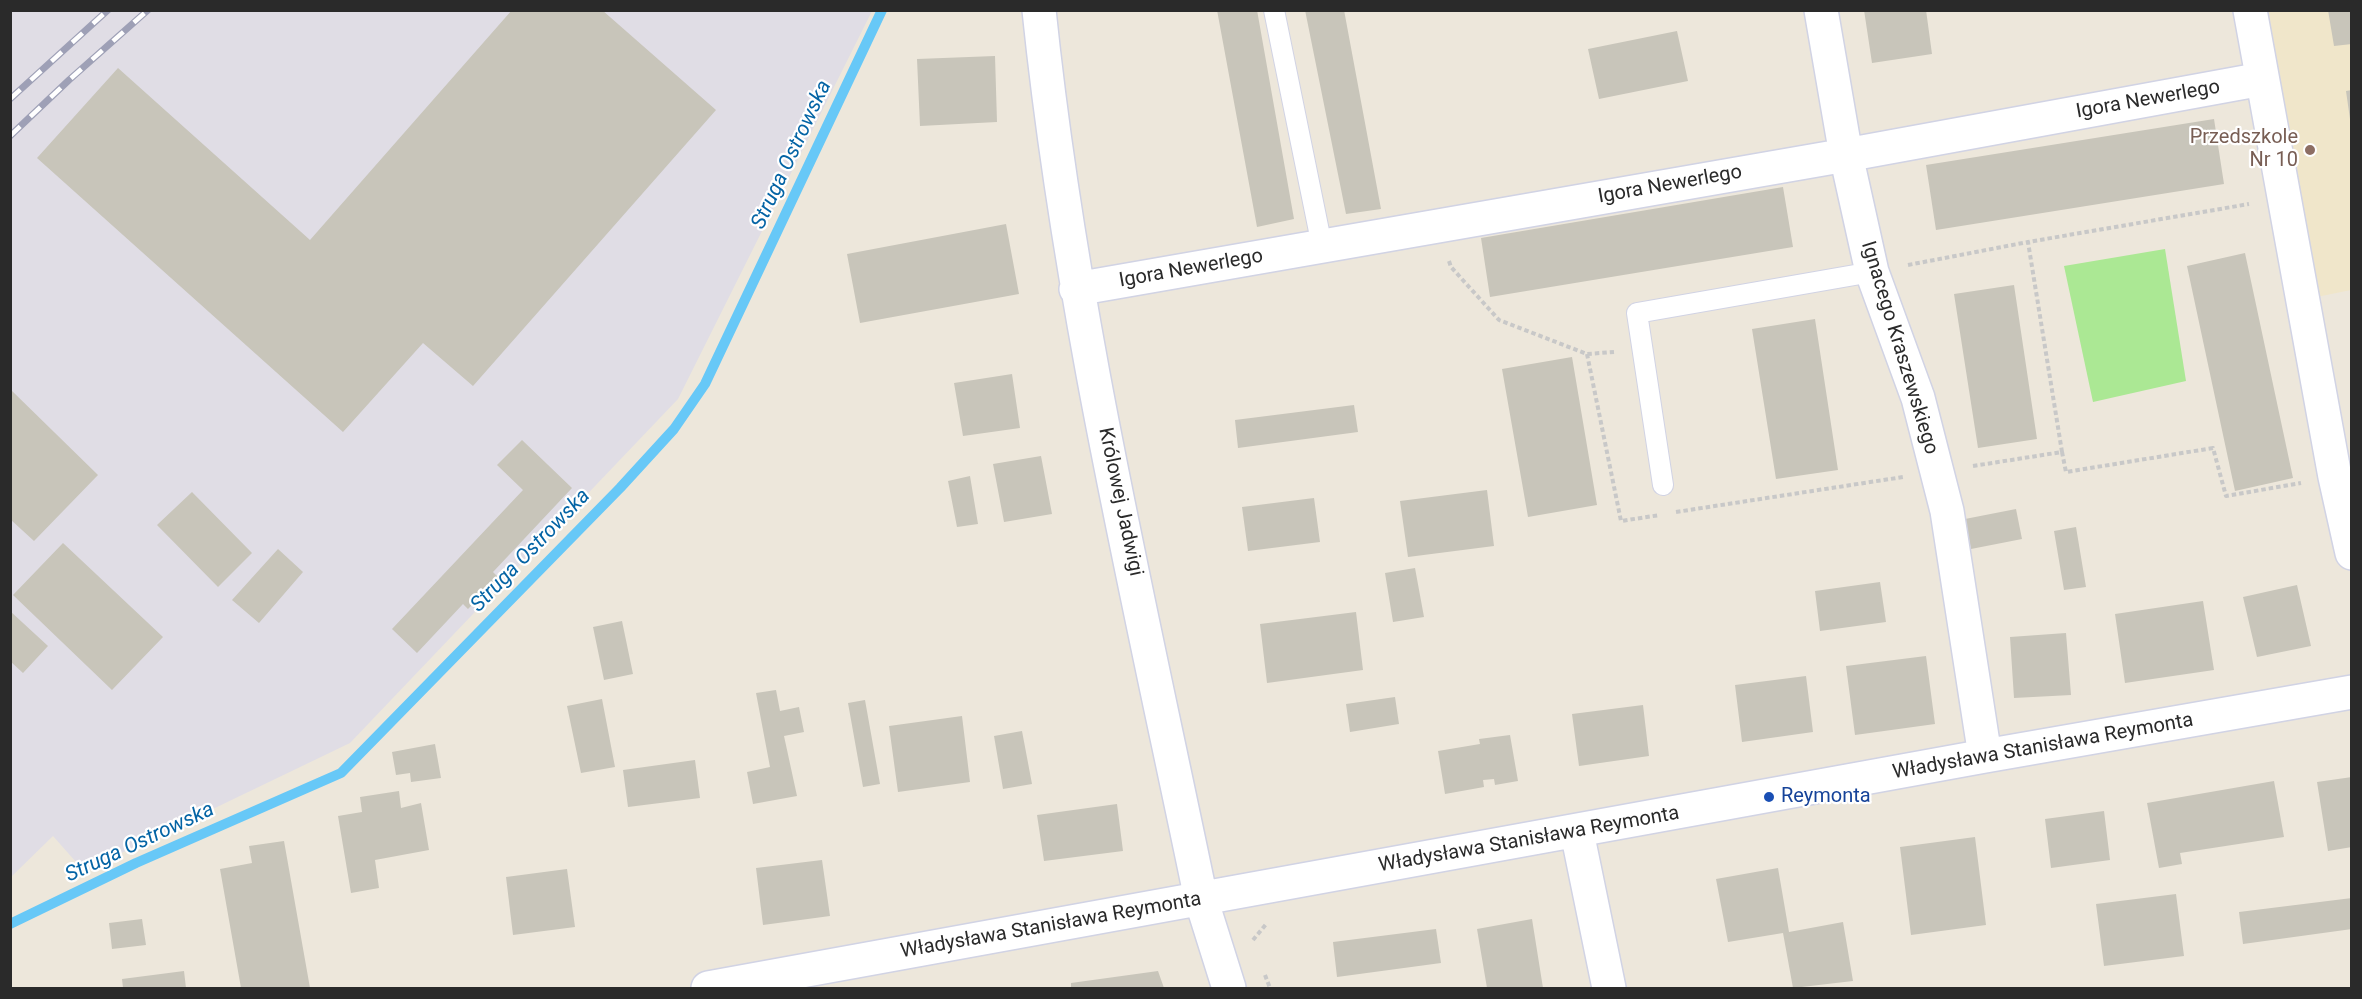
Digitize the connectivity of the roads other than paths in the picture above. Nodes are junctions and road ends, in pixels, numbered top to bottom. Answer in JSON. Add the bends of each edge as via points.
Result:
{"nodes":[{"id":1,"x":1040,"y":10,"type":"edge"},
{"id":2,"x":1274,"y":10,"type":"edge"},
{"id":3,"x":1821,"y":10,"type":"edge"},
{"id":4,"x":2250,"y":10,"type":"edge"},
{"id":5,"x":2262,"y":79,"type":"junction"},
{"id":6,"x":1846,"y":155,"type":"junction"},
{"id":7,"x":1322,"y":246,"type":"junction"},
{"id":8,"x":1872,"y":272,"type":"junction"},
{"id":9,"x":1076,"y":289,"type":"junction"},
{"id":10,"x":1663,"y":485,"type":"dead end"},
{"id":11,"x":2352,"y":553,"type":"edge"},
{"id":12,"x":2352,"y":692,"type":"edge"},
{"id":13,"x":1985,"y":756,"type":"junction"},
{"id":14,"x":1577,"y":832,"type":"junction"},
{"id":15,"x":1201,"y":899,"type":"junction"},
{"id":16,"x":708,"y":988,"type":"edge"},
{"id":17,"x":1229,"y":988,"type":"edge"},
{"id":18,"x":1608,"y":988,"type":"edge"}],
"edges":[{"from":1,"to":9,"type":"street","name":"Królowej Jadwigi","via":[[1051,121]]},
{"from":2,"to":7,"type":"lane"},
{"from":3,"to":6,"type":"street","name":"Ignacego Kraszewskiego"},
{"from":4,"to":5,"type":"street"},
{"from":5,"to":6,"type":"street","name":"Igora Newerlego"},
{"from":5,"to":11,"type":"street"},
{"from":6,"to":7,"type":"street","name":"Igora Newerlego"},
{"from":6,"to":8,"type":"street","name":"Ignacego Kraszewskiego"},
{"from":7,"to":9,"type":"street","name":"Igora Newerlego"},
{"from":8,"to":10,"type":"lane","via":[[1637,313]]},
{"from":8,"to":13,"type":"street","name":"Ignacego Kraszewskiego","via":[[1918,398],[1947,511]]},
{"from":9,"to":15,"type":"street","name":"Królowej Jadwigi"},
{"from":12,"to":13,"type":"street","name":"Władysława Stanisława Reymonta"},
{"from":13,"to":14,"type":"street","name":"Władysława Stanisława Reymonta"},
{"from":14,"to":15,"type":"street","name":"Władysława Stanisława Reymonta"},
{"from":14,"to":18,"type":"street"},
{"from":15,"to":16,"type":"street","name":"Władysława Stanisława Reymonta"},
{"from":15,"to":17,"type":"street","name":"Królowej Jadwigi"}]}
